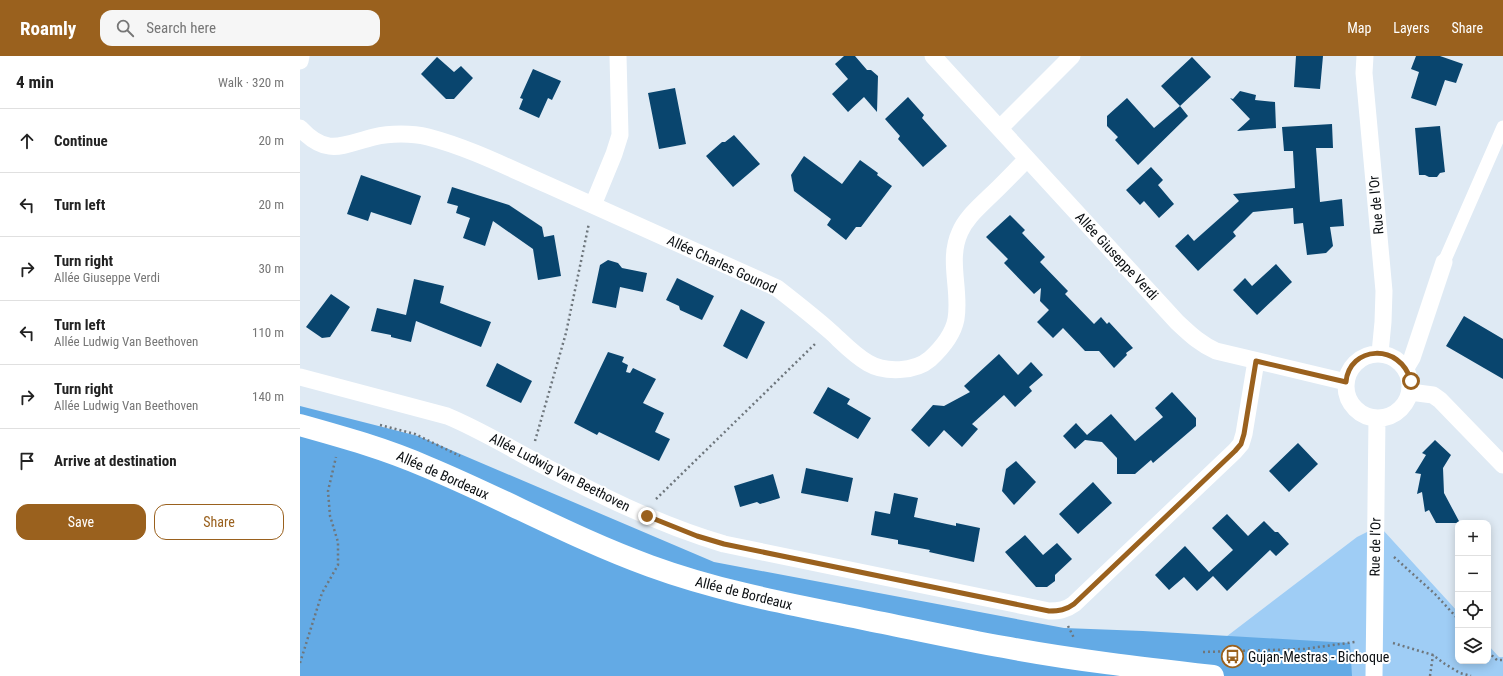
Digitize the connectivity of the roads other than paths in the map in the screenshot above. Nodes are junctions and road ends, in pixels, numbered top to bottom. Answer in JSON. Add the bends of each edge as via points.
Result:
{"nodes":[{"id":1,"x":301,"y":56,"type":"edge"},
{"id":2,"x":618,"y":56,"type":"edge"},
{"id":3,"x":933,"y":56,"type":"edge"},
{"id":4,"x":1072,"y":56,"type":"edge"},
{"id":5,"x":1365,"y":56,"type":"edge"},
{"id":6,"x":300,"y":61,"type":"edge"},
{"id":7,"x":1503,"y":127,"type":"edge"},
{"id":8,"x":300,"y":128,"type":"edge"},
{"id":9,"x":1000,"y":128,"type":"junction"},
{"id":10,"x":1027,"y":159,"type":"junction"},
{"id":11,"x":593,"y":205,"type":"junction"},
{"id":12,"x":1444,"y":262,"type":"joint"},
{"id":13,"x":1380,"y":353,"type":"junction"},
{"id":14,"x":1256,"y":361,"type":"junction"},
{"id":15,"x":1406,"y":368,"type":"junction"},
{"id":16,"x":300,"y":376,"type":"edge"},
{"id":17,"x":1346,"y":382,"type":"junction"},
{"id":18,"x":1410,"y":392,"type":"junction"},
{"id":19,"x":1377,"y":418,"type":"junction"},
{"id":20,"x":300,"y":425,"type":"edge"},
{"id":21,"x":1503,"y":465,"type":"edge"},
{"id":22,"x":1213,"y":676,"type":"edge"},
{"id":23,"x":1374,"y":676,"type":"edge"}],
"edges":[{"from":1,"to":6,"type":"street"},
{"from":2,"to":11,"type":"street","via":[[620,135]]},
{"from":3,"to":9,"type":"street","name":"Allée Giuseppe Verdi"},
{"from":4,"to":9,"type":"street"},
{"from":5,"to":13,"type":"street","name":"Rue de l'Or","via":[[1364,73],[1384,291]]},
{"from":7,"to":12,"type":"street"},
{"from":8,"to":11,"type":"street","name":"Allée Charles Gounod","via":[[321,144],[335,147],[375,136],[399,134],[420,135],[451,143]]},
{"from":9,"to":10,"type":"street","name":"Allée Giuseppe Verdi"},
{"from":10,"to":11,"type":"street","name":"Allée Charles Gounod","via":[[967,219],[960,232],[954,262],[956,319],[948,338],[924,364],[899,370],[869,364],[777,288]]},
{"from":10,"to":14,"type":"street","name":"Allée Giuseppe Verdi","via":[[1196,340],[1216,351]]},
{"from":12,"to":15,"type":"street","via":[[1412,358]]},
{"from":13,"to":15,"type":"street","via":[[1394,357]]},
{"from":13,"to":17,"type":"street","via":[[1361,358],[1349,371]]},
{"from":14,"to":16,"type":"street","name":"Allée Ludwig Van Beethoven","via":[[1241,444],[1074,604],[1059,611],[724,544],[697,536],[582,486],[467,424],[447,416]]},
{"from":14,"to":17,"type":"street","name":"Allée Giuseppe Verdi"},
{"from":15,"to":18,"type":"street","via":[[1411,381]]},
{"from":17,"to":19,"type":"street","via":[[1347,396],[1351,404],[1364,415]]},
{"from":18,"to":19,"type":"street","via":[[1398,411],[1390,416]]},
{"from":18,"to":21,"type":"street","via":[[1433,395],[1440,400]]},
{"from":19,"to":23,"type":"street","name":"Rue de l'Or"},
{"from":20,"to":22,"type":"main road","name":"Allée de Bordeaux","via":[[380,448],[430,468],[603,548],[701,583],[808,608],[1006,648]]}]}
